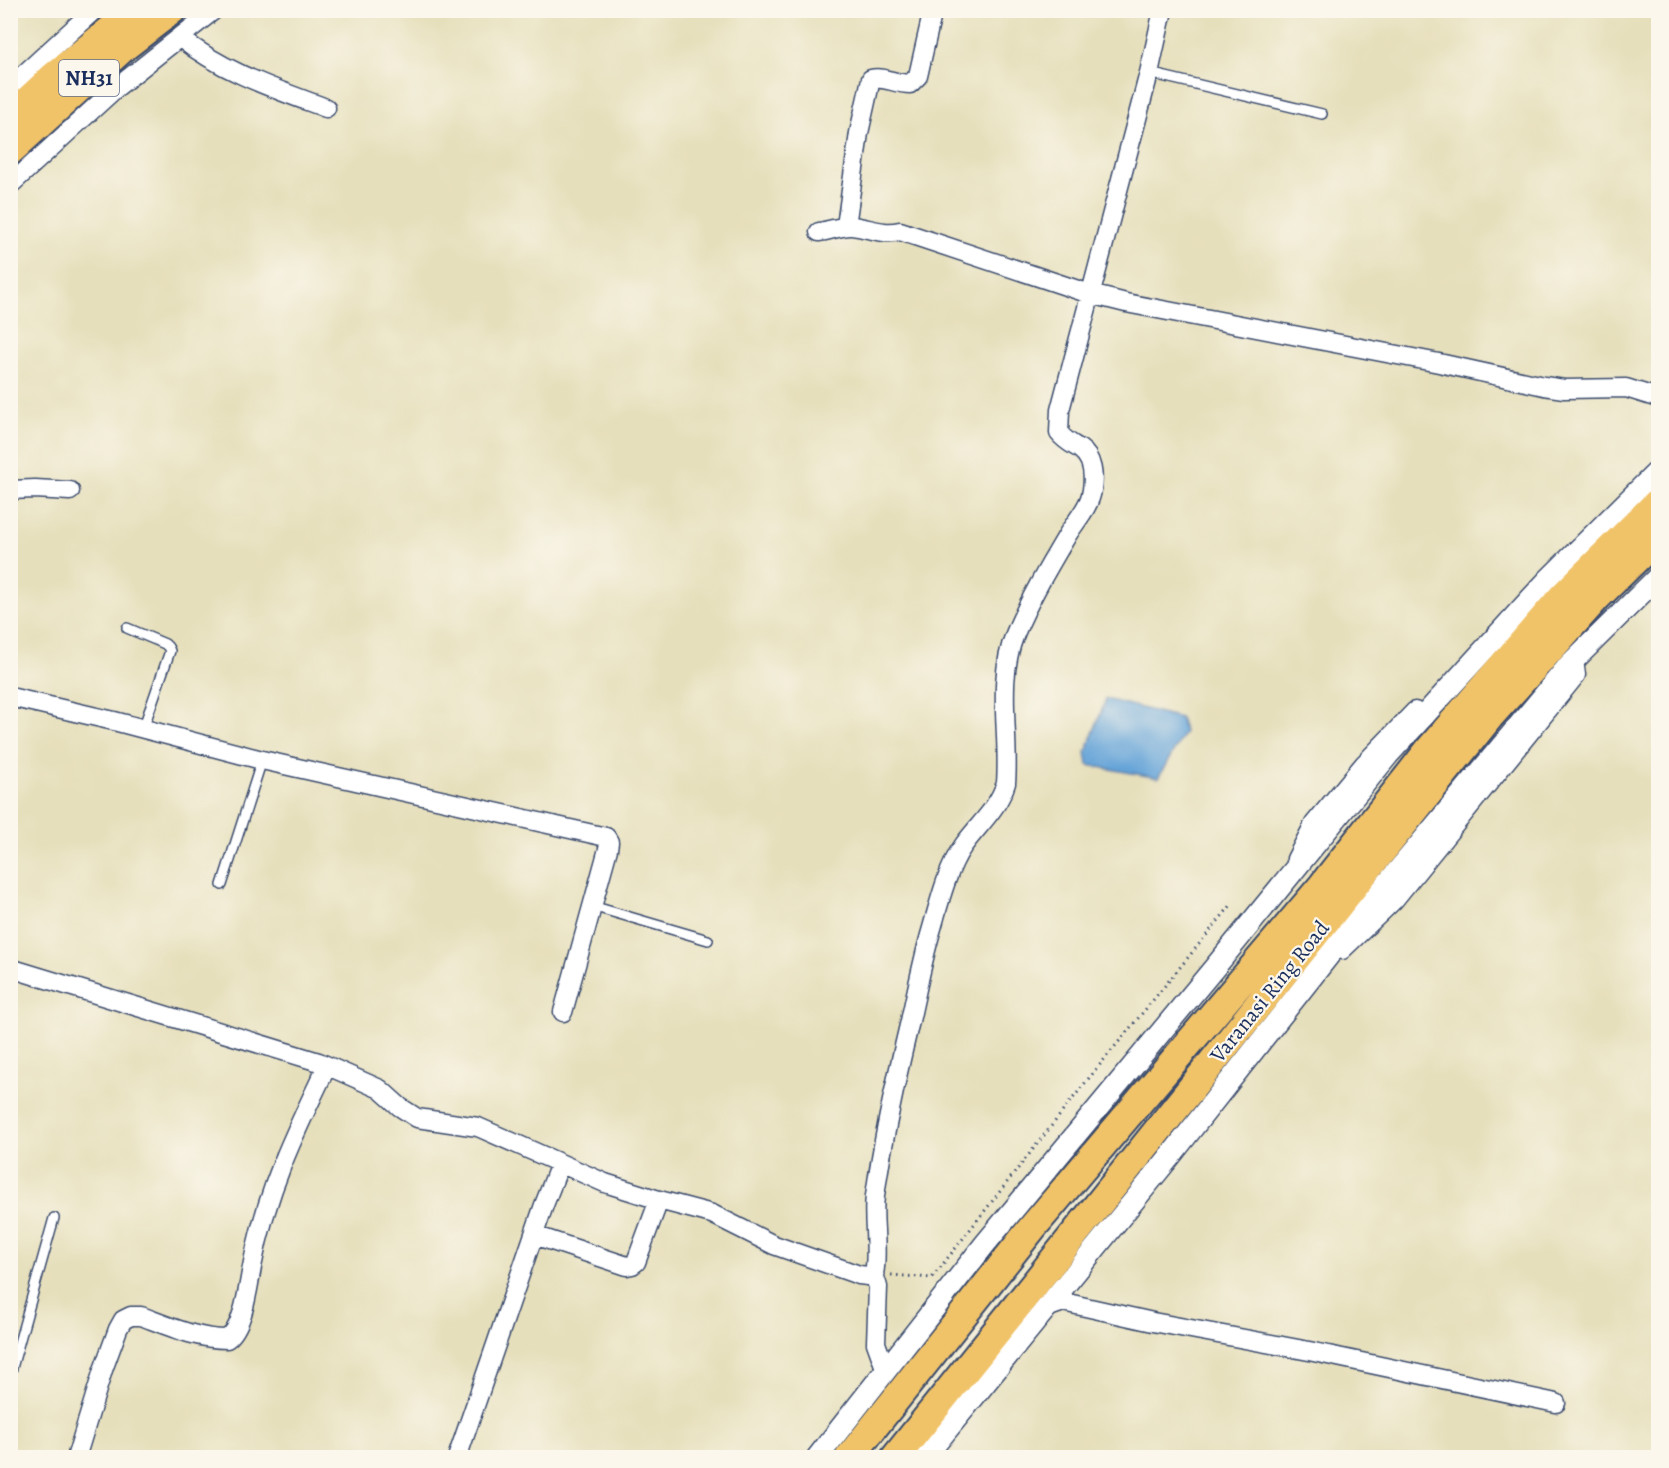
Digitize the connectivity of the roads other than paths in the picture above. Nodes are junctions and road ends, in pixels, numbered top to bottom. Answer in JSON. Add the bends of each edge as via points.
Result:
{"nodes":[{"id":1,"x":94,"y":10,"type":"edge"},
{"id":2,"x":135,"y":10,"type":"edge"},
{"id":3,"x":214,"y":10,"type":"edge"},
{"id":4,"x":933,"y":10,"type":"edge"},
{"id":5,"x":1163,"y":10,"type":"edge"},
{"id":6,"x":176,"y":24,"type":"edge"},
{"id":7,"x":1149,"y":73,"type":"junction"},
{"id":8,"x":10,"y":87,"type":"edge"},
{"id":9,"x":326,"y":108,"type":"dead end"},
{"id":10,"x":1322,"y":114,"type":"dead end"},
{"id":11,"x":10,"y":117,"type":"edge"},
{"id":12,"x":10,"y":151,"type":"edge"},
{"id":13,"x":10,"y":185,"type":"edge"},
{"id":14,"x":846,"y":226,"type":"junction"},
{"id":15,"x":819,"y":232,"type":"dead end"},
{"id":16,"x":1090,"y":294,"type":"junction"},
{"id":17,"x":1659,"y":398,"type":"edge"},
{"id":18,"x":1659,"y":471,"type":"edge"},
{"id":19,"x":10,"y":490,"type":"edge"},
{"id":20,"x":70,"y":491,"type":"dead end"},
{"id":21,"x":1659,"y":502,"type":"edge"},
{"id":22,"x":1659,"y":537,"type":"edge"},
{"id":23,"x":1659,"y":577,"type":"edge"},
{"id":24,"x":127,"y":628,"type":"dead end"},
{"id":25,"x":10,"y":697,"type":"edge"},
{"id":26,"x":143,"y":729,"type":"junction"},
{"id":27,"x":262,"y":760,"type":"junction"},
{"id":28,"x":222,"y":885,"type":"dead end"},
{"id":29,"x":592,"y":906,"type":"junction"},
{"id":30,"x":708,"y":940,"type":"dead end"},
{"id":31,"x":10,"y":968,"type":"edge"},
{"id":32,"x":563,"y":1012,"type":"dead end"},
{"id":33,"x":327,"y":1066,"type":"junction"},
{"id":34,"x":560,"y":1164,"type":"junction"},
{"id":35,"x":659,"y":1200,"type":"junction"},
{"id":36,"x":54,"y":1218,"type":"dead end"},
{"id":37,"x":534,"y":1235,"type":"junction"},
{"id":38,"x":874,"y":1274,"type":"junction"},
{"id":39,"x":1049,"y":1307,"type":"junction"},
{"id":40,"x":885,"y":1368,"type":"junction"},
{"id":41,"x":10,"y":1375,"type":"edge"},
{"id":42,"x":1556,"y":1403,"type":"dead end"},
{"id":43,"x":76,"y":1458,"type":"edge"},
{"id":44,"x":458,"y":1458,"type":"edge"},
{"id":45,"x":817,"y":1458,"type":"edge"},
{"id":46,"x":849,"y":1458,"type":"edge"},
{"id":47,"x":895,"y":1458,"type":"edge"},
{"id":48,"x":924,"y":1458,"type":"edge"}],
"edges":[{"from":1,"to":8,"type":"street"},
{"from":2,"to":11,"type":"highway","number":"NH31","via":[[54,75]]},
{"from":3,"to":6,"type":"street"},
{"from":4,"to":14,"type":"street","via":[[918,76],[910,84],[896,84],[879,77],[871,79]]},
{"from":5,"to":7,"type":"street"},
{"from":6,"to":9,"type":"street","via":[[199,52],[233,71]]},
{"from":6,"to":12,"type":"highway","number":"NH31","via":[[124,47]]},
{"from":6,"to":13,"type":"street","via":[[116,88]]},
{"from":7,"to":10,"type":"lane"},
{"from":7,"to":16,"type":"street"},
{"from":14,"to":15,"type":"street"},
{"from":14,"to":16,"type":"street","via":[[887,234],[905,232]]},
{"from":16,"to":17,"type":"street","via":[[1544,386],[1618,387]]},
{"from":16,"to":38,"type":"street","via":[[1059,433],[1088,456],[1092,464],[1092,490],[1014,637],[1005,695],[1006,783],[994,809],[961,849],[932,928],[881,1155],[875,1199]]},
{"from":18,"to":40,"type":"street","via":[[1548,580],[1388,755]]},
{"from":19,"to":20,"type":"street"},
{"from":21,"to":46,"type":"highway","via":[[1563,596],[1430,749],[1323,885],[1032,1228]]},
{"from":22,"to":47,"type":"highway","name":"Varanasi Ring Road","via":[[1598,596],[1490,716]]},
{"from":23,"to":39,"type":"street","via":[[1574,660],[1359,917]]},
{"from":24,"to":26,"type":"lane","via":[[165,644],[170,651]]},
{"from":25,"to":26,"type":"street"},
{"from":26,"to":27,"type":"street"},
{"from":27,"to":28,"type":"lane"},
{"from":27,"to":29,"type":"street","via":[[606,837],[608,849]]},
{"from":29,"to":30,"type":"lane"},
{"from":29,"to":32,"type":"street"},
{"from":31,"to":33,"type":"street"},
{"from":33,"to":34,"type":"street","via":[[380,1089],[417,1118],[478,1127]]},
{"from":33,"to":43,"type":"street","via":[[279,1169],[237,1328],[227,1339],[200,1336],[141,1317],[123,1320]]},
{"from":34,"to":35,"type":"street"},
{"from":34,"to":37,"type":"street"},
{"from":35,"to":37,"type":"street","via":[[632,1265]]},
{"from":35,"to":38,"type":"street","via":[[712,1214],[774,1245],[859,1275]]},
{"from":36,"to":41,"type":"lane"},
{"from":37,"to":44,"type":"street"},
{"from":38,"to":40,"type":"street","via":[[878,1287],[876,1343]]},
{"from":39,"to":42,"type":"street","via":[[1063,1302]]},
{"from":39,"to":48,"type":"street"},
{"from":40,"to":45,"type":"street"}]}
